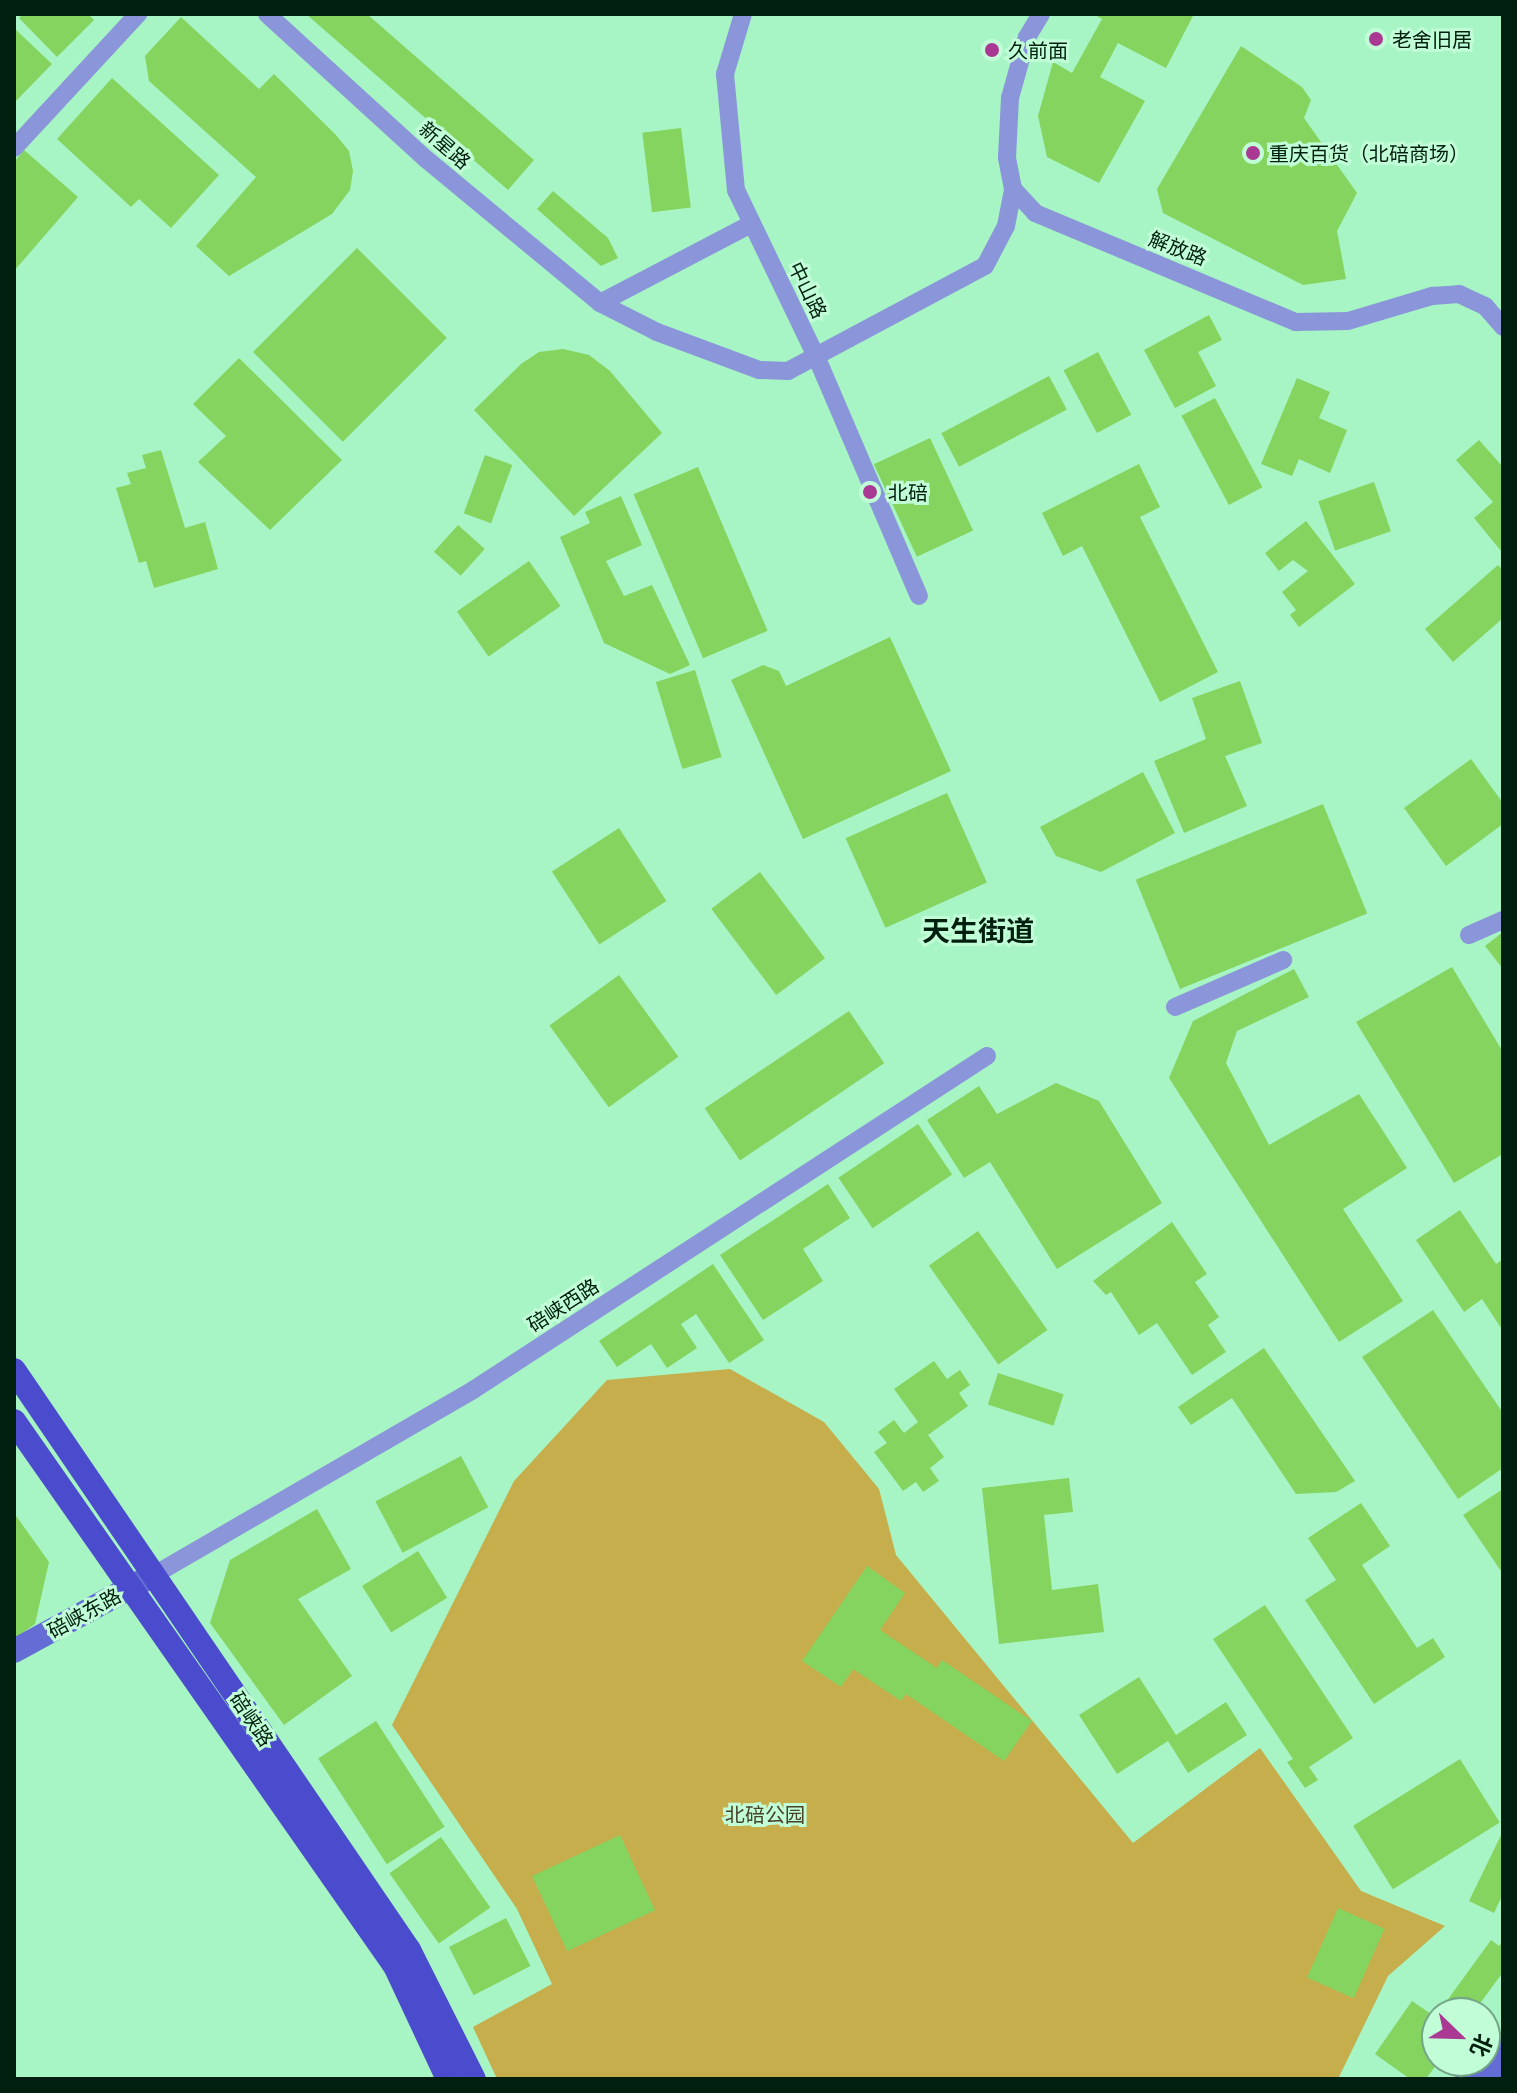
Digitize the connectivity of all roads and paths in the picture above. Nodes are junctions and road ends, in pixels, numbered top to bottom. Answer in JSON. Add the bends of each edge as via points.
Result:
{"nodes":[{"id":1,"x":138,"y":14,"type":"edge"},
{"id":2,"x":267,"y":14,"type":"edge"},
{"id":3,"x":743,"y":14,"type":"edge"},
{"id":4,"x":1041,"y":14,"type":"edge"},
{"id":5,"x":14,"y":148,"type":"edge"},
{"id":6,"x":1013,"y":189,"type":"junction"},
{"id":7,"x":751,"y":224,"type":"junction"},
{"id":8,"x":600,"y":303,"type":"junction"},
{"id":9,"x":1503,"y":327,"type":"edge"},
{"id":10,"x":816,"y":356,"type":"junction"},
{"id":11,"x":919,"y":596,"type":"dead end"},
{"id":12,"x":1503,"y":920,"type":"edge"},
{"id":13,"x":1469,"y":935,"type":"dead end"},
{"id":14,"x":1283,"y":960,"type":"dead end"},
{"id":15,"x":1175,"y":1007,"type":"dead end"},
{"id":16,"x":987,"y":1056,"type":"dead end"},
{"id":17,"x":14,"y":1370,"type":"edge"},
{"id":18,"x":14,"y":1421,"type":"edge"},
{"id":19,"x":154,"y":1575,"type":"junction"},
{"id":20,"x":129,"y":1589,"type":"junction"},
{"id":21,"x":14,"y":1651,"type":"edge"},
{"id":22,"x":1503,"y":2047,"type":"edge"},
{"id":23,"x":1503,"y":2071,"type":"edge"},
{"id":24,"x":448,"y":2079,"type":"edge"},
{"id":25,"x":474,"y":2079,"type":"edge"},
{"id":26,"x":1467,"y":2079,"type":"edge"},
{"id":27,"x":1494,"y":2079,"type":"edge"}],
"edges":[{"from":1,"to":5,"type":"street"},
{"from":2,"to":8,"type":"street","name":"新星路","via":[[426,159]]},
{"from":3,"to":7,"type":"street","name":"中山路","via":[[725,74],[725,116],[736,190]]},
{"from":4,"to":6,"type":"street","via":[[1027,37],[1010,98],[1007,158]]},
{"from":6,"to":9,"type":"street","name":"解放路","via":[[1035,213],[1059,226],[1296,322],[1348,321],[1432,296],[1459,294],[1485,306]]},
{"from":6,"to":10,"type":"street","name":"新星路","via":[[1006,226],[985,266]]},
{"from":7,"to":8,"type":"street"},
{"from":7,"to":10,"type":"street","name":"中山路"},
{"from":8,"to":10,"type":"street","name":"新星路","via":[[657,332],[759,370],[788,371]]},
{"from":10,"to":11,"type":"street","name":"中山路"},
{"from":12,"to":13,"type":"street"},
{"from":14,"to":15,"type":"street"},
{"from":16,"to":19,"type":"street","name":"碚峡西路","via":[[473,1390]]},
{"from":17,"to":19,"type":"main road","name":"碚峡路"},
{"from":18,"to":20,"type":"main road","name":"碚峡路"},
{"from":19,"to":20,"type":"street","name":"碚峡东路"},
{"from":19,"to":25,"type":"main road","name":"碚峡路","via":[[409,1950]]},
{"from":20,"to":21,"type":"street","name":"碚峡东路"},
{"from":20,"to":24,"type":"main road","name":"碚峡路","via":[[395,1966]]},
{"from":22,"to":26,"type":"street"},
{"from":23,"to":27,"type":"street"}]}
